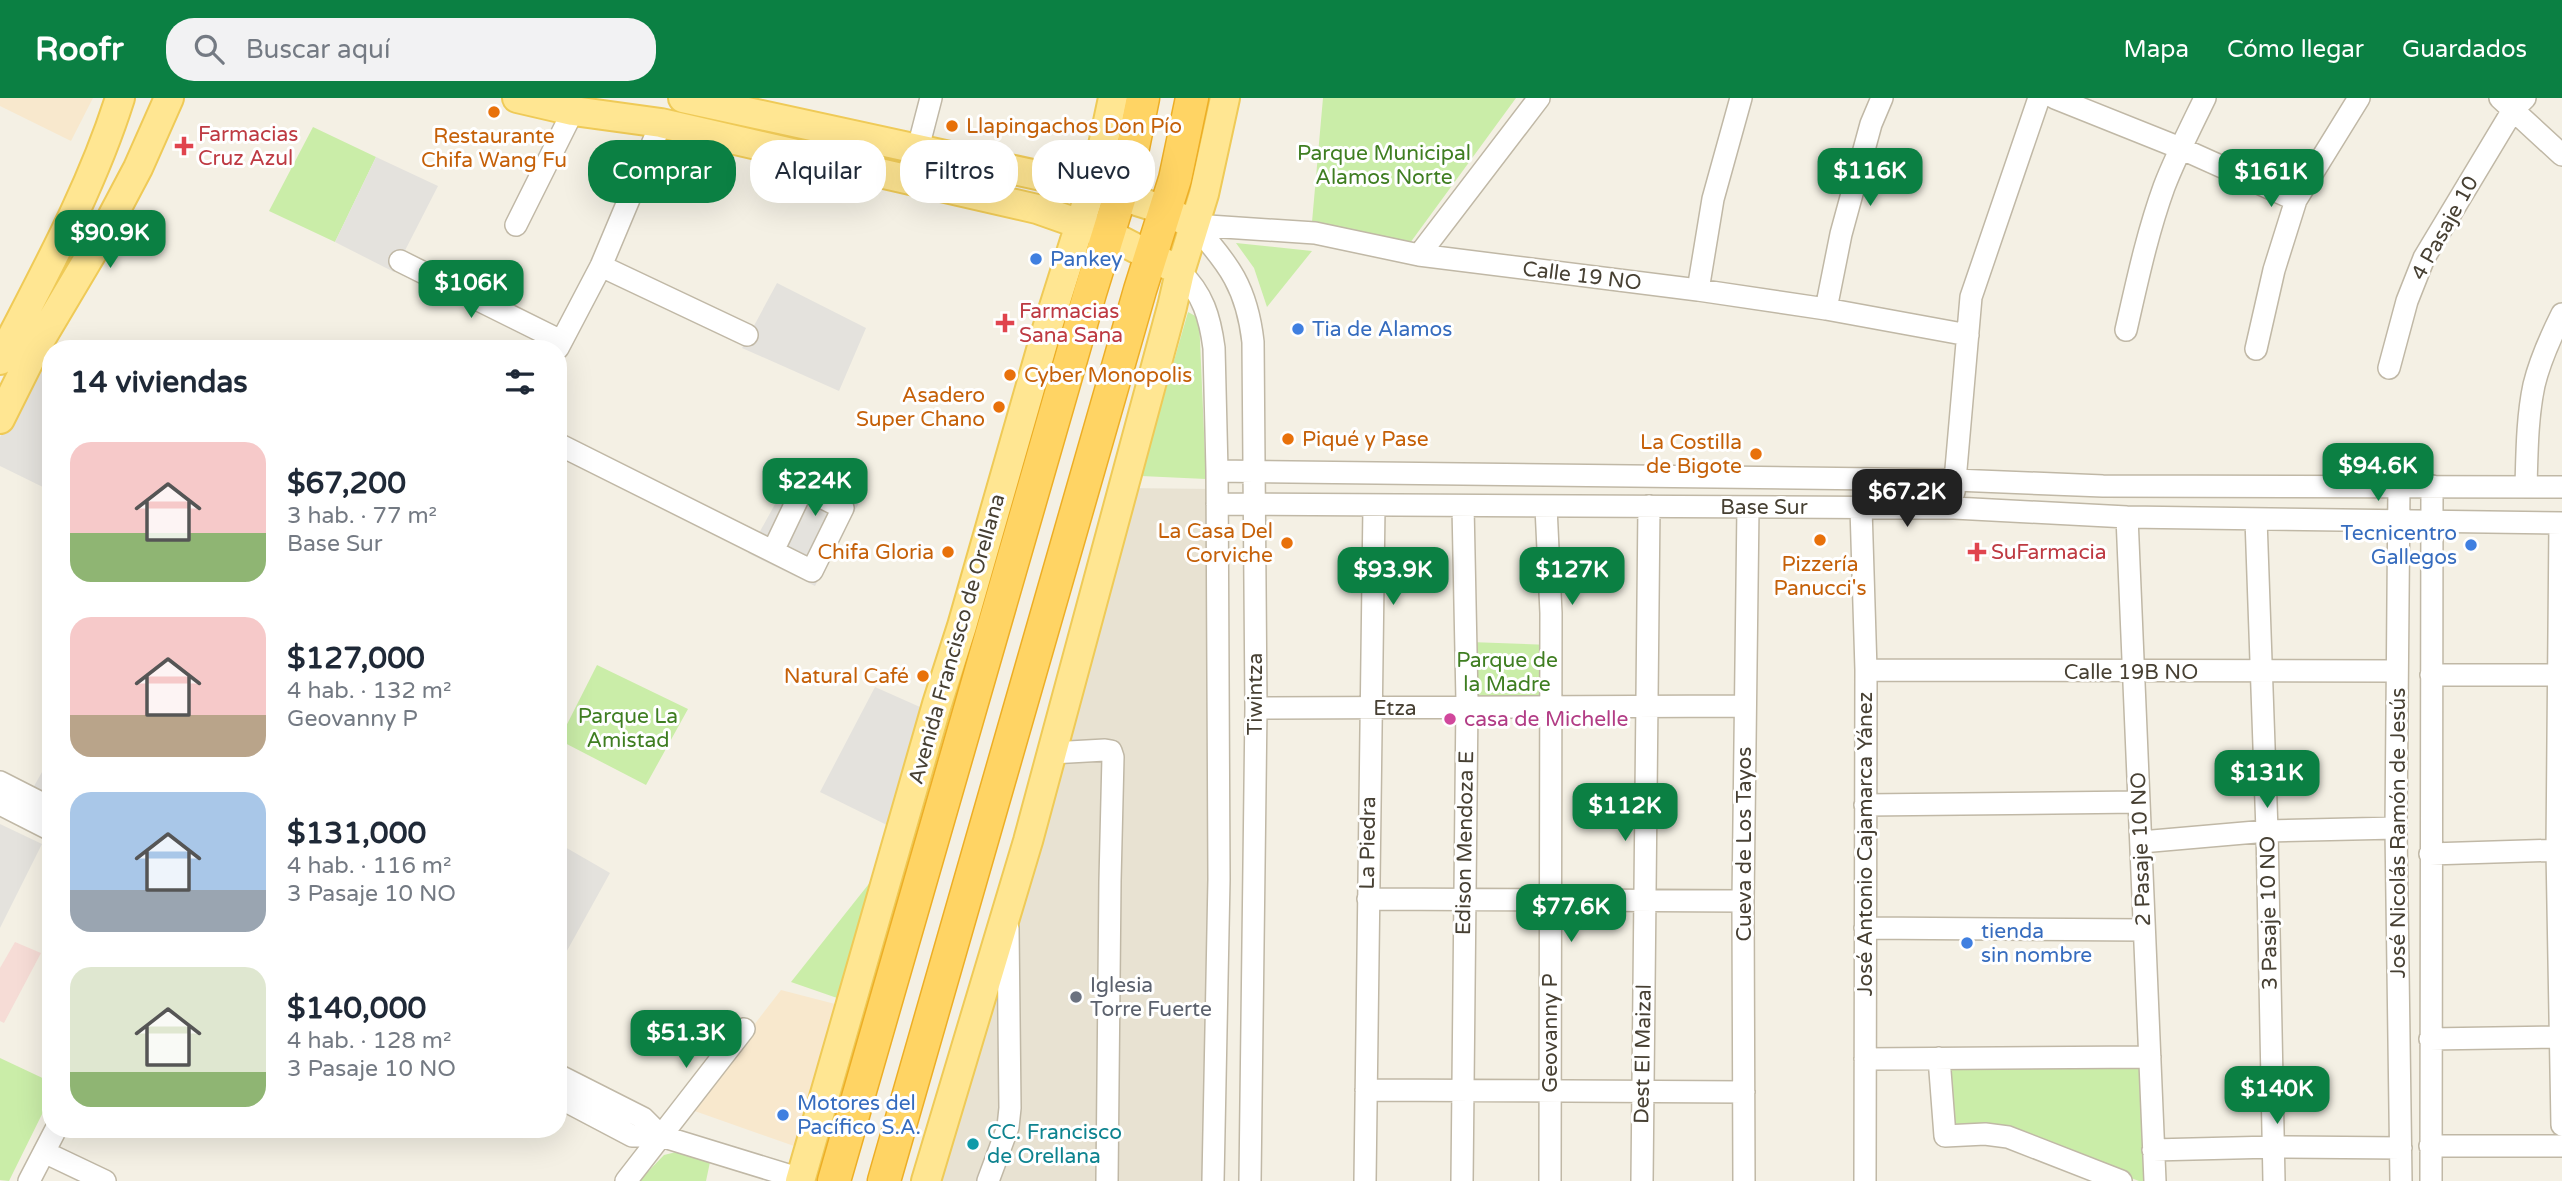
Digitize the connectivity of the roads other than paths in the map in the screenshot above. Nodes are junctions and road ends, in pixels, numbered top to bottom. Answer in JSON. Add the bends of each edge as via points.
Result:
{"nodes":[{"id":1,"x":120,"y":98,"type":"edge"},
{"id":2,"x":169,"y":98,"type":"edge"},
{"id":3,"x":517,"y":98,"type":"edge"},
{"id":4,"x":683,"y":98,"type":"edge"},
{"id":5,"x":931,"y":98,"type":"edge"},
{"id":6,"x":1113,"y":98,"type":"edge"},
{"id":7,"x":1143,"y":98,"type":"edge"},
{"id":8,"x":1192,"y":98,"type":"edge"},
{"id":9,"x":1225,"y":98,"type":"edge"},
{"id":10,"x":1539,"y":98,"type":"edge"},
{"id":11,"x":1741,"y":98,"type":"edge"},
{"id":12,"x":1882,"y":98,"type":"edge"},
{"id":13,"x":2039,"y":98,"type":"edge"},
{"id":14,"x":2055,"y":98,"type":"edge"},
{"id":15,"x":2205,"y":98,"type":"edge"},
{"id":16,"x":2359,"y":98,"type":"edge"},
{"id":17,"x":2513,"y":102,"type":"edge"},
{"id":18,"x":573,"y":111,"type":"junction"},
{"id":19,"x":660,"y":123,"type":"junction"},
{"id":20,"x":920,"y":140,"type":"edge"},
{"id":21,"x":1110,"y":140,"type":"edge"},
{"id":22,"x":1134,"y":140,"type":"edge"},
{"id":23,"x":900,"y":144,"type":"edge"},
{"id":24,"x":2180,"y":148,"type":"junction"},
{"id":25,"x":2562,"y":155,"type":"edge"},
{"id":26,"x":2296,"y":200,"type":"junction"},
{"id":27,"x":1102,"y":203,"type":"edge"},
{"id":28,"x":1143,"y":203,"type":"edge"},
{"id":29,"x":1165,"y":210,"type":"junction"},
{"id":30,"x":516,"y":225,"type":"dead end"},
{"id":31,"x":1194,"y":225,"type":"junction"},
{"id":32,"x":1094,"y":228,"type":"junction"},
{"id":33,"x":1151,"y":255,"type":"junction"},
{"id":34,"x":1419,"y":255,"type":"junction"},
{"id":35,"x":400,"y":261,"type":"dead end"},
{"id":36,"x":601,"y":265,"type":"junction"},
{"id":37,"x":1180,"y":272,"type":"junction"},
{"id":38,"x":1698,"y":290,"type":"junction"},
{"id":39,"x":1826,"y":309,"type":"junction"},
{"id":40,"x":2562,"y":314,"type":"edge"},
{"id":41,"x":2126,"y":330,"type":"dead end"},
{"id":42,"x":747,"y":335,"type":"dead end"},
{"id":43,"x":1968,"y":335,"type":"junction"},
{"id":44,"x":550,"y":340,"type":"edge"},
{"id":45,"x":562,"y":340,"type":"edge"},
{"id":46,"x":2256,"y":349,"type":"dead end"},
{"id":47,"x":0,"y":360,"type":"edge"},
{"id":48,"x":2389,"y":368,"type":"dead end"},
{"id":49,"x":0,"y":419,"type":"edge"},
{"id":50,"x":567,"y":448,"type":"edge"},
{"id":51,"x":1217,"y":471,"type":"junction"},
{"id":52,"x":1255,"y":472,"type":"junction"},
{"id":53,"x":1955,"y":480,"type":"junction"},
{"id":54,"x":2399,"y":486,"type":"junction"},
{"id":55,"x":2432,"y":486,"type":"junction"},
{"id":56,"x":2526,"y":487,"type":"junction"},
{"id":57,"x":2562,"y":487,"type":"edge"},
{"id":58,"x":1217,"y":504,"type":"junction"},
{"id":59,"x":1254,"y":505,"type":"junction"},
{"id":60,"x":1374,"y":506,"type":"junction"},
{"id":61,"x":1464,"y":506,"type":"junction"},
{"id":62,"x":1649,"y":506,"type":"junction"},
{"id":63,"x":1546,"y":507,"type":"junction"},
{"id":64,"x":1748,"y":507,"type":"junction"},
{"id":65,"x":1861,"y":508,"type":"junction"},
{"id":66,"x":1954,"y":508,"type":"junction"},
{"id":67,"x":2127,"y":517,"type":"junction"},
{"id":68,"x":2256,"y":519,"type":"junction"},
{"id":69,"x":2399,"y":521,"type":"junction"},
{"id":70,"x":2432,"y":521,"type":"junction"},
{"id":71,"x":2561,"y":523,"type":"edge"},
{"id":72,"x":773,"y":551,"type":"dead end"},
{"id":73,"x":1866,"y":670,"type":"junction"},
{"id":74,"x":2397,"y":671,"type":"junction"},
{"id":75,"x":2134,"y":672,"type":"junction"},
{"id":76,"x":2260,"y":672,"type":"junction"},
{"id":77,"x":2431,"y":675,"type":"junction"},
{"id":78,"x":2561,"y":675,"type":"edge"},
{"id":79,"x":1745,"y":706,"type":"junction"},
{"id":80,"x":1256,"y":708,"type":"junction"},
{"id":81,"x":1370,"y":708,"type":"junction"},
{"id":82,"x":1467,"y":708,"type":"junction"},
{"id":83,"x":1551,"y":708,"type":"junction"},
{"id":84,"x":1647,"y":708,"type":"junction"},
{"id":85,"x":1051,"y":753,"type":"junction"},
{"id":86,"x":0,"y":782,"type":"edge"},
{"id":87,"x":2139,"y":802,"type":"junction"},
{"id":88,"x":42,"y":803,"type":"edge"},
{"id":89,"x":0,"y":804,"type":"edge"},
{"id":90,"x":1866,"y":805,"type":"junction"},
{"id":91,"x":42,"y":825,"type":"edge"},
{"id":92,"x":2396,"y":828,"type":"junction"},
{"id":93,"x":2267,"y":831,"type":"junction"},
{"id":94,"x":2141,"y":842,"type":"junction"},
{"id":95,"x":2560,"y":850,"type":"edge"},
{"id":96,"x":2430,"y":854,"type":"junction"},
{"id":97,"x":1368,"y":899,"type":"junction"},
{"id":98,"x":1465,"y":900,"type":"junction"},
{"id":99,"x":1550,"y":900,"type":"junction"},
{"id":100,"x":1645,"y":900,"type":"junction"},
{"id":101,"x":1743,"y":901,"type":"junction"},
{"id":102,"x":1008,"y":908,"type":"junction"},
{"id":103,"x":1865,"y":928,"type":"junction"},
{"id":104,"x":2144,"y":930,"type":"junction"},
{"id":105,"x":744,"y":1029,"type":"dead end"},
{"id":106,"x":2561,"y":1037,"type":"edge"},
{"id":107,"x":2431,"y":1039,"type":"junction"},
{"id":108,"x":2150,"y":1057,"type":"junction"},
{"id":109,"x":1939,"y":1058,"type":"junction"},
{"id":110,"x":1865,"y":1059,"type":"junction"},
{"id":111,"x":567,"y":1080,"type":"edge"},
{"id":112,"x":1366,"y":1090,"type":"junction"},
{"id":113,"x":1463,"y":1090,"type":"junction"},
{"id":114,"x":1550,"y":1091,"type":"junction"},
{"id":115,"x":1643,"y":1091,"type":"junction"},
{"id":116,"x":1744,"y":1092,"type":"junction"},
{"id":117,"x":567,"y":1102,"type":"edge"},
{"id":118,"x":2562,"y":1125,"type":"edge"},
{"id":119,"x":661,"y":1136,"type":"junction"},
{"id":120,"x":51,"y":1138,"type":"edge"},
{"id":121,"x":2430,"y":1146,"type":"junction"},
{"id":122,"x":2562,"y":1146,"type":"edge"},
{"id":123,"x":2273,"y":1147,"type":"junction"},
{"id":124,"x":2401,"y":1148,"type":"junction"},
{"id":125,"x":2153,"y":1150,"type":"junction"},
{"id":126,"x":44,"y":1152,"type":"junction"},
{"id":127,"x":800,"y":1180,"type":"edge"},
{"id":128,"x":29,"y":1181,"type":"edge"},
{"id":129,"x":105,"y":1181,"type":"edge"},
{"id":130,"x":626,"y":1181,"type":"edge"},
{"id":131,"x":834,"y":1181,"type":"edge"},
{"id":132,"x":884,"y":1181,"type":"edge"},
{"id":133,"x":926,"y":1181,"type":"edge"},
{"id":134,"x":988,"y":1181,"type":"edge"},
{"id":135,"x":1107,"y":1181,"type":"edge"},
{"id":136,"x":1213,"y":1181,"type":"edge"},
{"id":137,"x":1250,"y":1181,"type":"edge"},
{"id":138,"x":1365,"y":1181,"type":"edge"},
{"id":139,"x":1462,"y":1181,"type":"edge"},
{"id":140,"x":1550,"y":1181,"type":"edge"},
{"id":141,"x":1642,"y":1181,"type":"edge"},
{"id":142,"x":1744,"y":1181,"type":"edge"},
{"id":143,"x":1865,"y":1181,"type":"edge"},
{"id":144,"x":2120,"y":1181,"type":"edge"},
{"id":145,"x":2155,"y":1181,"type":"edge"},
{"id":146,"x":2274,"y":1181,"type":"edge"},
{"id":147,"x":2401,"y":1181,"type":"edge"},
{"id":148,"x":2431,"y":1181,"type":"edge"}],
"edges":[{"from":1,"to":47,"type":"main road","via":[[79,205]]},
{"from":2,"to":49,"type":"main road","via":[[138,169]]},
{"from":3,"to":18,"type":"main road"},
{"from":4,"to":23,"type":"main road"},
{"from":5,"to":20,"type":"street"},
{"from":6,"to":21,"type":"main road","name":"Avenida Francisco de Orellana"},
{"from":7,"to":22,"type":"highway","name":"Avenida Francisco de Orellana"},
{"from":8,"to":29,"type":"highway"},
{"from":9,"to":31,"type":"main road"},
{"from":10,"to":34,"type":"street"},
{"from":11,"to":38,"type":"street","via":[[1713,199]]},
{"from":12,"to":39,"type":"street","via":[[1841,234]]},
{"from":13,"to":43,"type":"street","via":[[1971,297]]},
{"from":14,"to":24,"type":"street"},
{"from":15,"to":24,"type":"street"},
{"from":16,"to":26,"type":"street"},
{"from":17,"to":25,"type":"street"},
{"from":17,"to":48,"type":"street","name":"4 Pasaje 10","via":[[2424,258]]},
{"from":18,"to":19,"type":"main road"},
{"from":18,"to":30,"type":"street"},
{"from":19,"to":32,"type":"main road","via":[[1037,209]]},
{"from":19,"to":36,"type":"street"},
{"from":24,"to":26,"type":"street"},
{"from":24,"to":41,"type":"street","via":[[2141,263]]},
{"from":26,"to":46,"type":"street"},
{"from":27,"to":32,"type":"highway","name":"Avenida Francisco de Orellana"},
{"from":28,"to":29,"type":"main road"},
{"from":29,"to":31,"type":"main road"},
{"from":29,"to":33,"type":"highway"},
{"from":31,"to":34,"type":"street","name":"Calle 19 NO","via":[[1315,233]]},
{"from":31,"to":37,"type":"main road"},
{"from":31,"to":52,"type":"street","name":"Tiwintza","via":[[1230,267],[1251,320]]},
{"from":32,"to":33,"type":"main road"},
{"from":32,"to":127,"type":"main road","name":"Avenida Francisco de Orellana","via":[[1003,479]]},
{"from":32,"to":131,"type":"highway","name":"Avenida Francisco de Orellana"},
{"from":33,"to":37,"type":"main road"},
{"from":33,"to":132,"type":"highway"},
{"from":34,"to":38,"type":"street","name":"Calle 19 NO"},
{"from":35,"to":44,"type":"street"},
{"from":36,"to":42,"type":"street"},
{"from":36,"to":45,"type":"street"},
{"from":37,"to":51,"type":"street","name":"Tiwintza","via":[[1201,299],[1212,330]]},
{"from":37,"to":85,"type":"main road"},
{"from":38,"to":39,"type":"street","name":"Calle 19 NO"},
{"from":39,"to":43,"type":"street","name":"Calle 19 NO"},
{"from":40,"to":56,"type":"street","via":[[2534,384]]},
{"from":43,"to":53,"type":"street"},
{"from":50,"to":72,"type":"street"},
{"from":51,"to":52,"type":"street","name":"Base Sur"},
{"from":51,"to":58,"type":"street","name":"Tiwintza"},
{"from":52,"to":53,"type":"street","name":"Base Sur"},
{"from":52,"to":59,"type":"street","name":"Tiwintza"},
{"from":53,"to":54,"type":"street","name":"Base Sur","via":[[2103,486]]},
{"from":53,"to":66,"type":"street"},
{"from":54,"to":55,"type":"street","name":"Base Sur"},
{"from":54,"to":69,"type":"street","name":"José Nicolás Ramón de Jesús"},
{"from":55,"to":56,"type":"street","name":"Base Sur"},
{"from":55,"to":70,"type":"street","name":"José Nicolás Ramón de Jesús"},
{"from":56,"to":57,"type":"street","name":"Base Sur"},
{"from":58,"to":59,"type":"street","name":"Base Sur"},
{"from":58,"to":136,"type":"street","name":"Tiwintza","via":[[1219,879]]},
{"from":59,"to":60,"type":"street","name":"Base Sur"},
{"from":59,"to":80,"type":"street","name":"Tiwintza"},
{"from":60,"to":61,"type":"street","name":"Base Sur"},
{"from":60,"to":81,"type":"street","name":"La Piedra"},
{"from":61,"to":63,"type":"street","name":"Base Sur"},
{"from":61,"to":82,"type":"street","name":"Edison Mendoza E"},
{"from":62,"to":63,"type":"street","name":"Base Sur"},
{"from":62,"to":64,"type":"street","name":"Base Sur"},
{"from":62,"to":84,"type":"street","name":"Dest El Maizal"},
{"from":63,"to":83,"type":"street","name":"Geovanny P"},
{"from":64,"to":65,"type":"street","name":"Base Sur"},
{"from":64,"to":79,"type":"street","name":"Cueva de Los Tayos"},
{"from":65,"to":66,"type":"street","name":"Base Sur"},
{"from":65,"to":73,"type":"street","name":"José Antonio Cajamarca Yánez"},
{"from":66,"to":67,"type":"street","name":"Base Sur"},
{"from":67,"to":68,"type":"street","name":"Base Sur"},
{"from":67,"to":75,"type":"street","name":"2 Pasaje 10 NO"},
{"from":68,"to":69,"type":"street","name":"Base Sur"},
{"from":68,"to":76,"type":"street","name":"3 Pasaje 10 NO"},
{"from":69,"to":70,"type":"street","name":"Base Sur"},
{"from":69,"to":74,"type":"street","name":"José Nicolás Ramón de Jesús"},
{"from":70,"to":71,"type":"street","name":"Base Sur"},
{"from":70,"to":77,"type":"street","name":"José Nicolás Ramón de Jesús"},
{"from":71,"to":78,"type":"street"},
{"from":73,"to":75,"type":"street","name":"Calle 19B NO"},
{"from":73,"to":90,"type":"street","name":"José Antonio Cajamarca Yánez"},
{"from":74,"to":76,"type":"street","name":"Calle 19B NO"},
{"from":74,"to":92,"type":"street","name":"José Nicolás Ramón de Jesús"},
{"from":75,"to":76,"type":"street","name":"Calle 19B NO"},
{"from":75,"to":87,"type":"street","name":"2 Pasaje 10 NO"},
{"from":76,"to":93,"type":"street","name":"3 Pasaje 10 NO"},
{"from":77,"to":78,"type":"street"},
{"from":77,"to":96,"type":"street","name":"José Nicolás Ramón de Jesús"},
{"from":78,"to":95,"type":"street"},
{"from":79,"to":84,"type":"street","name":"Etza"},
{"from":79,"to":101,"type":"street","name":"Cueva de Los Tayos"},
{"from":80,"to":81,"type":"street","name":"Etza"},
{"from":80,"to":137,"type":"street","name":"Tiwintza"},
{"from":81,"to":82,"type":"street","name":"Etza"},
{"from":81,"to":97,"type":"street","name":"La Piedra"},
{"from":82,"to":83,"type":"street","name":"Etza"},
{"from":82,"to":98,"type":"street","name":"Edison Mendoza E"},
{"from":83,"to":84,"type":"street","name":"Etza"},
{"from":83,"to":99,"type":"street","name":"Geovanny P"},
{"from":84,"to":100,"type":"street","name":"Dest El Maizal"},
{"from":85,"to":102,"type":"main road"},
{"from":85,"to":135,"type":"street","via":[[1105,750],[1113,757]]},
{"from":86,"to":88,"type":"street"},
{"from":87,"to":90,"type":"street"},
{"from":87,"to":94,"type":"street","name":"2 Pasaje 10 NO"},
{"from":89,"to":91,"type":"street"},
{"from":90,"to":103,"type":"street","name":"José Antonio Cajamarca Yánez"},
{"from":92,"to":93,"type":"street"},
{"from":92,"to":124,"type":"street","name":"José Nicolás Ramón de Jesús"},
{"from":93,"to":94,"type":"street"},
{"from":93,"to":123,"type":"street","name":"3 Pasaje 10 NO"},
{"from":94,"to":104,"type":"street","name":"2 Pasaje 10 NO"},
{"from":95,"to":96,"type":"street"},
{"from":95,"to":106,"type":"street"},
{"from":96,"to":107,"type":"street","name":"José Nicolás Ramón de Jesús"},
{"from":97,"to":98,"type":"street"},
{"from":97,"to":112,"type":"street","name":"La Piedra"},
{"from":98,"to":99,"type":"street"},
{"from":98,"to":113,"type":"street","name":"Edison Mendoza E"},
{"from":99,"to":100,"type":"street"},
{"from":99,"to":114,"type":"street","name":"Geovanny P"},
{"from":100,"to":101,"type":"street"},
{"from":100,"to":115,"type":"street","name":"Dest El Maizal"},
{"from":101,"to":116,"type":"street","name":"Cueva de Los Tayos"},
{"from":102,"to":133,"type":"main road"},
{"from":102,"to":134,"type":"street","via":[[1010,1108],[1008,1127]]},
{"from":103,"to":104,"type":"street"},
{"from":103,"to":110,"type":"street","name":"José Antonio Cajamarca Yánez"},
{"from":104,"to":108,"type":"street","name":"2 Pasaje 10 NO"},
{"from":105,"to":119,"type":"street"},
{"from":106,"to":107,"type":"street"},
{"from":106,"to":118,"type":"street"},
{"from":107,"to":121,"type":"street","name":"José Nicolás Ramón de Jesús"},
{"from":108,"to":109,"type":"street"},
{"from":108,"to":125,"type":"street","name":"2 Pasaje 10 NO"},
{"from":109,"to":110,"type":"street"},
{"from":109,"to":144,"type":"street","via":[[1945,1136],[2008,1138]]},
{"from":110,"to":143,"type":"street","name":"José Antonio Cajamarca Yánez"},
{"from":111,"to":119,"type":"street","via":[[643,1118]]},
{"from":112,"to":113,"type":"street"},
{"from":112,"to":138,"type":"street","name":"La Piedra"},
{"from":113,"to":114,"type":"street"},
{"from":113,"to":139,"type":"street","name":"Edison Mendoza E"},
{"from":114,"to":115,"type":"street"},
{"from":114,"to":140,"type":"street","name":"Geovanny P"},
{"from":115,"to":116,"type":"street"},
{"from":115,"to":141,"type":"street","name":"Dest El Maizal"},
{"from":116,"to":142,"type":"street","name":"Cueva de Los Tayos"},
{"from":117,"to":119,"type":"street","via":[[632,1136]]},
{"from":119,"to":127,"type":"street"},
{"from":119,"to":130,"type":"street"},
{"from":120,"to":126,"type":"street"},
{"from":121,"to":122,"type":"street"},
{"from":121,"to":148,"type":"street","name":"José Nicolás Ramón de Jesús"},
{"from":123,"to":124,"type":"street"},
{"from":123,"to":125,"type":"street"},
{"from":123,"to":146,"type":"street","name":"3 Pasaje 10 NO"},
{"from":124,"to":147,"type":"street","name":"José Nicolás Ramón de Jesús"},
{"from":125,"to":145,"type":"street","name":"2 Pasaje 10 NO"},
{"from":126,"to":128,"type":"street"},
{"from":126,"to":129,"type":"street"}]}
